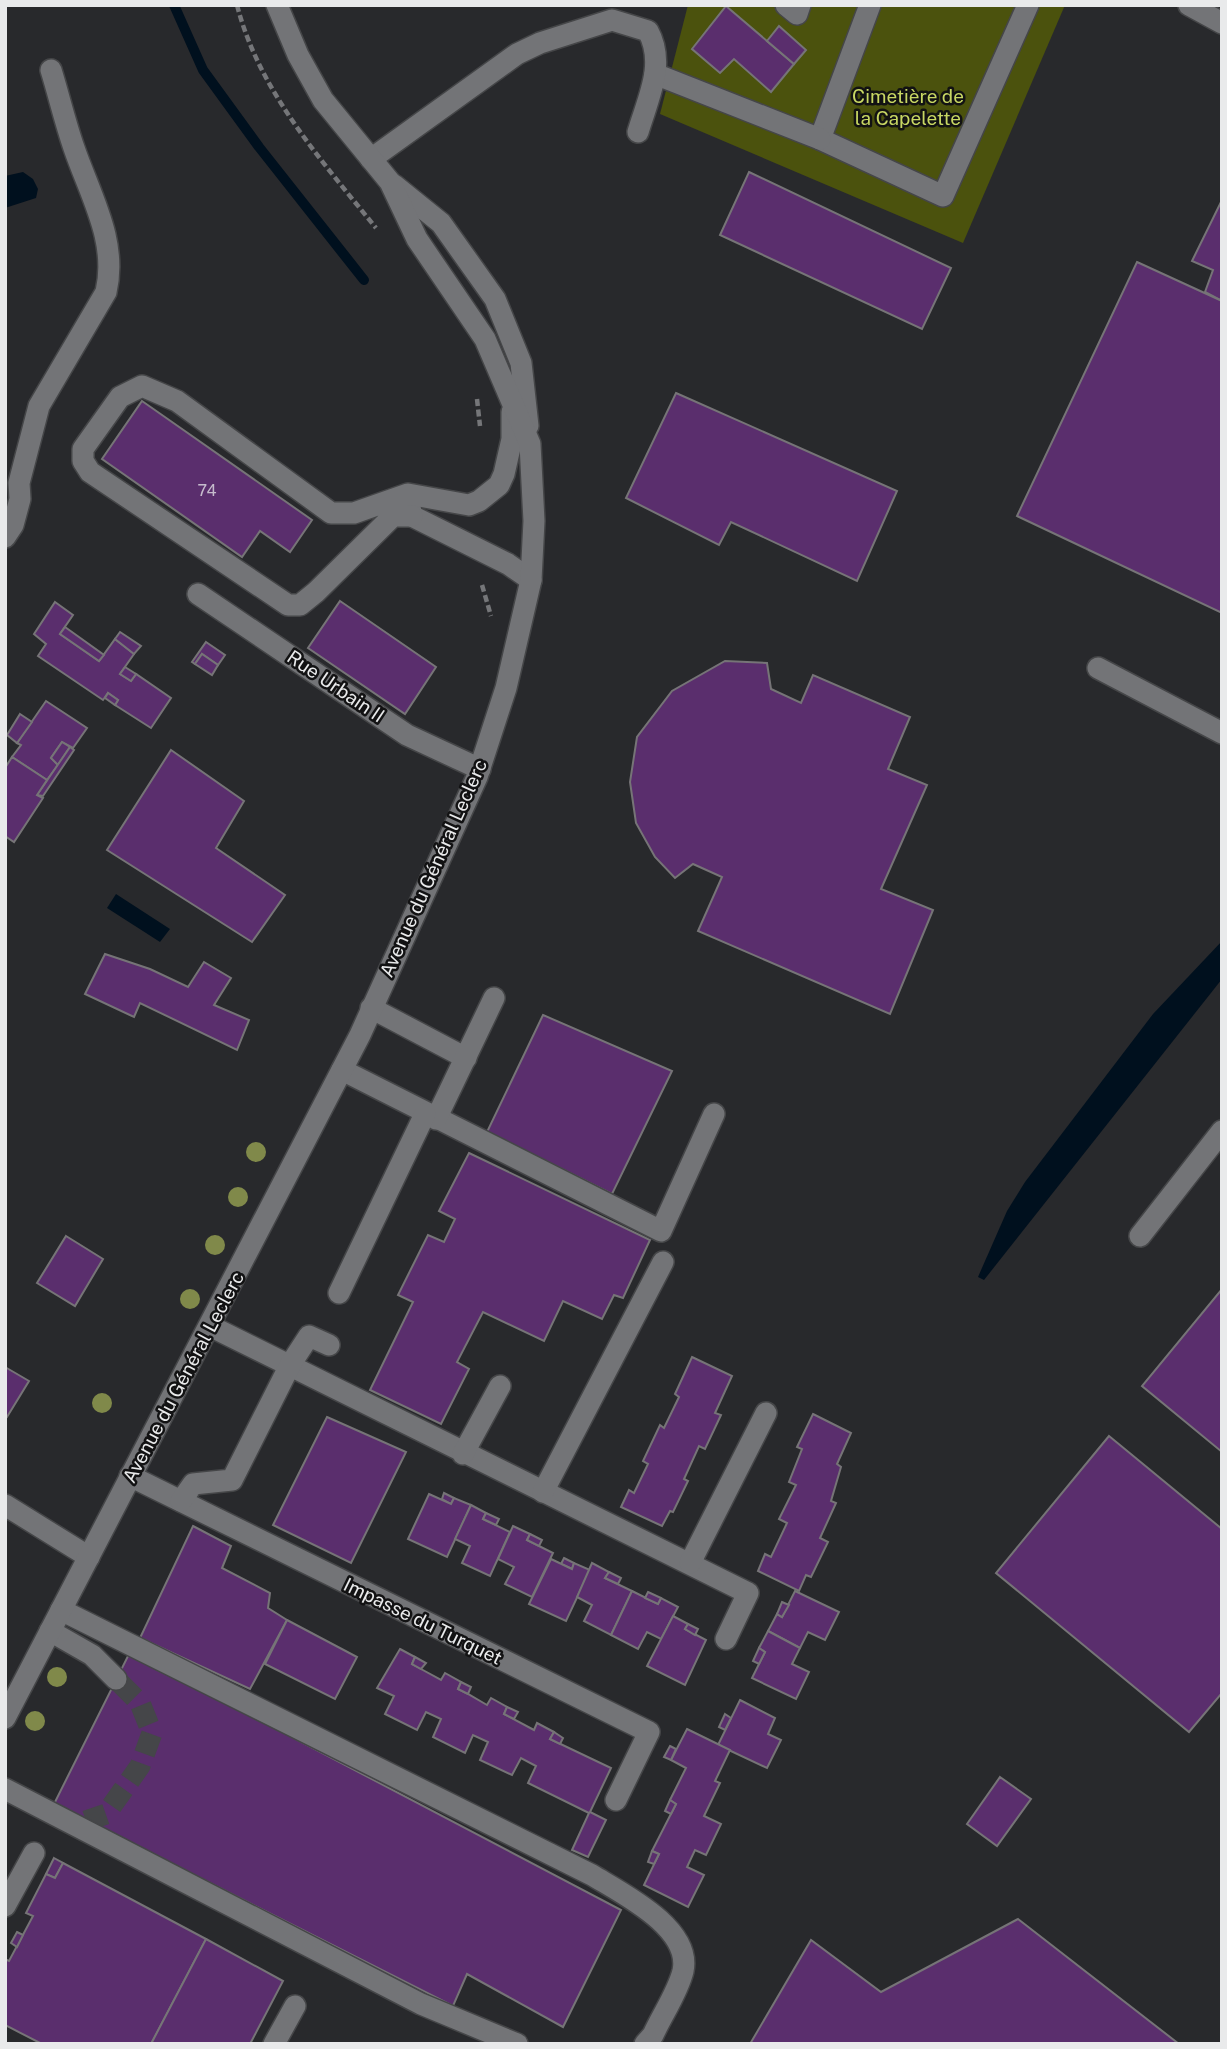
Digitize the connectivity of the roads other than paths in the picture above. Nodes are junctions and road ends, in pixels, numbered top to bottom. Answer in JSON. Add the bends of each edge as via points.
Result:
{"nodes":[{"id":1,"x":277,"y":5,"type":"edge"},
{"id":2,"x":786,"y":5,"type":"edge"},
{"id":3,"x":800,"y":5,"type":"edge"},
{"id":4,"x":870,"y":5,"type":"edge"},
{"id":5,"x":1028,"y":5,"type":"edge"},
{"id":6,"x":1189,"y":5,"type":"edge"},
{"id":7,"x":1222,"y":23,"type":"edge"},
{"id":8,"x":51,"y":70,"type":"dead end"},
{"id":9,"x":655,"y":74,"type":"junction"},
{"id":10,"x":638,"y":132,"type":"dead end"},
{"id":11,"x":820,"y":139,"type":"junction"},
{"id":12,"x":371,"y":159,"type":"junction"},
{"id":13,"x":390,"y":182,"type":"junction"},
{"id":14,"x":512,"y":407,"type":"junction"},
{"id":15,"x":530,"y":444,"type":"junction"},
{"id":16,"x":408,"y":494,"type":"junction"},
{"id":17,"x":412,"y":516,"type":"junction"},
{"id":18,"x":5,"y":537,"type":"edge"},
{"id":19,"x":531,"y":580,"type":"junction"},
{"id":20,"x":198,"y":594,"type":"dead end"},
{"id":21,"x":1098,"y":668,"type":"dead end"},
{"id":22,"x":1222,"y":733,"type":"edge"},
{"id":23,"x":480,"y":769,"type":"junction"},
{"id":24,"x":494,"y":998,"type":"dead end"},
{"id":25,"x":371,"y":1008,"type":"junction"},
{"id":26,"x":466,"y":1058,"type":"junction"},
{"id":27,"x":342,"y":1070,"type":"junction"},
{"id":28,"x":714,"y":1114,"type":"dead end"},
{"id":29,"x":430,"y":1117,"type":"junction"},
{"id":30,"x":1222,"y":1131,"type":"edge"},
{"id":31,"x":1140,"y":1236,"type":"dead end"},
{"id":32,"x":663,"y":1262,"type":"dead end"},
{"id":33,"x":338,"y":1293,"type":"dead end"},
{"id":34,"x":210,"y":1326,"type":"junction"},
{"id":35,"x":329,"y":1345,"type":"dead end"},
{"id":36,"x":290,"y":1365,"type":"junction"},
{"id":37,"x":500,"y":1386,"type":"dead end"},
{"id":38,"x":766,"y":1413,"type":"dead end"},
{"id":39,"x":463,"y":1454,"type":"junction"},
{"id":40,"x":130,"y":1476,"type":"junction"},
{"id":41,"x":542,"y":1492,"type":"junction"},
{"id":42,"x":181,"y":1501,"type":"junction"},
{"id":43,"x":5,"y":1505,"type":"edge"},
{"id":44,"x":89,"y":1557,"type":"junction"},
{"id":45,"x":690,"y":1563,"type":"junction"},
{"id":46,"x":61,"y":1610,"type":"junction"},
{"id":47,"x":50,"y":1631,"type":"junction"},
{"id":48,"x":726,"y":1639,"type":"dead end"},
{"id":49,"x":116,"y":1679,"type":"tunnel mouth"},
{"id":50,"x":5,"y":1718,"type":"edge"},
{"id":51,"x":5,"y":1790,"type":"edge"},
{"id":52,"x":616,"y":1800,"type":"dead end"},
{"id":53,"x":34,"y":1853,"type":"dead end"},
{"id":54,"x":5,"y":1906,"type":"edge"},
{"id":55,"x":296,"y":2006,"type":"dead end"},
{"id":56,"x":274,"y":2044,"type":"edge"},
{"id":57,"x":517,"y":2044,"type":"edge"},
{"id":58,"x":645,"y":2044,"type":"edge"}],
"edges":[{"from":1,"to":12,"type":"street","name":"Avenue du Général Leclerc","via":[[323,100]]},
{"from":2,"to":3,"type":"street","via":[[797,14]]},
{"from":4,"to":11,"type":"street"},
{"from":5,"to":11,"type":"street","via":[[943,196]]},
{"from":6,"to":7,"type":"street"},
{"from":8,"to":18,"type":"street","via":[[99,211],[111,261],[106,292],[39,405],[19,483],[20,499]]},
{"from":9,"to":10,"type":"street"},
{"from":9,"to":11,"type":"street"},
{"from":9,"to":12,"type":"street","via":[[656,45],[648,30],[612,20],[564,33],[517,54]]},
{"from":12,"to":13,"type":"street","name":"Avenue du Général Leclerc"},
{"from":13,"to":14,"type":"street","name":"Avenue du Général Leclerc","via":[[417,239],[485,339]]},
{"from":13,"to":15,"type":"street","via":[[441,223],[495,299],[521,363]]},
{"from":14,"to":15,"type":"street","name":"Avenue du Général Leclerc"},
{"from":14,"to":16,"type":"street","via":[[504,474],[493,491],[469,505]]},
{"from":15,"to":19,"type":"street","name":"Avenue du Général Leclerc"},
{"from":16,"to":17,"type":"street"},
{"from":16,"to":17,"type":"street","via":[[354,513],[331,513],[177,401],[142,386],[120,397],[83,449],[90,472],[288,605],[300,605],[316,592],[393,516]]},
{"from":17,"to":19,"type":"street"},
{"from":19,"to":23,"type":"street","name":"Avenue du Général Leclerc","via":[[506,688]]},
{"from":20,"to":23,"type":"street","name":"Rue Urbain II","via":[[407,735]]},
{"from":21,"to":22,"type":"street"},
{"from":23,"to":25,"type":"street","name":"Avenue du Général Leclerc"},
{"from":24,"to":26,"type":"street"},
{"from":25,"to":26,"type":"street"},
{"from":25,"to":27,"type":"street","name":"Avenue du Général Leclerc"},
{"from":26,"to":29,"type":"street"},
{"from":27,"to":29,"type":"street"},
{"from":27,"to":34,"type":"street","name":"Avenue du Général Leclerc"},
{"from":28,"to":29,"type":"street","via":[[661,1231]]},
{"from":29,"to":33,"type":"street"},
{"from":30,"to":31,"type":"street"},
{"from":32,"to":41,"type":"street"},
{"from":34,"to":36,"type":"street"},
{"from":34,"to":40,"type":"street","name":"Avenue du Général Leclerc"},
{"from":35,"to":36,"type":"street","via":[[309,1336]]},
{"from":36,"to":39,"type":"street"},
{"from":36,"to":42,"type":"street","via":[[232,1480],[193,1483]]},
{"from":37,"to":39,"type":"street"},
{"from":38,"to":45,"type":"street"},
{"from":39,"to":41,"type":"street"},
{"from":40,"to":42,"type":"street","name":"Impasse du Turquet"},
{"from":40,"to":44,"type":"street","name":"Avenue du Général Leclerc"},
{"from":41,"to":45,"type":"street"},
{"from":42,"to":52,"type":"street","name":"Impasse du Turquet","via":[[649,1732]]},
{"from":43,"to":44,"type":"street"},
{"from":44,"to":46,"type":"street","name":"Avenue du Général Leclerc"},
{"from":45,"to":48,"type":"street","via":[[748,1593]]},
{"from":46,"to":47,"type":"street","name":"Avenue du Général Leclerc"},
{"from":46,"to":58,"type":"street","via":[[592,1875],[641,1905],[666,1926],[684,1952],[682,1972]]},
{"from":47,"to":49,"type":"street","via":[[92,1655]]},
{"from":47,"to":50,"type":"street","name":"Avenue du Général Leclerc"},
{"from":51,"to":57,"type":"street","via":[[79,1823],[421,2004]]},
{"from":53,"to":54,"type":"street"},
{"from":55,"to":56,"type":"street"}]}
